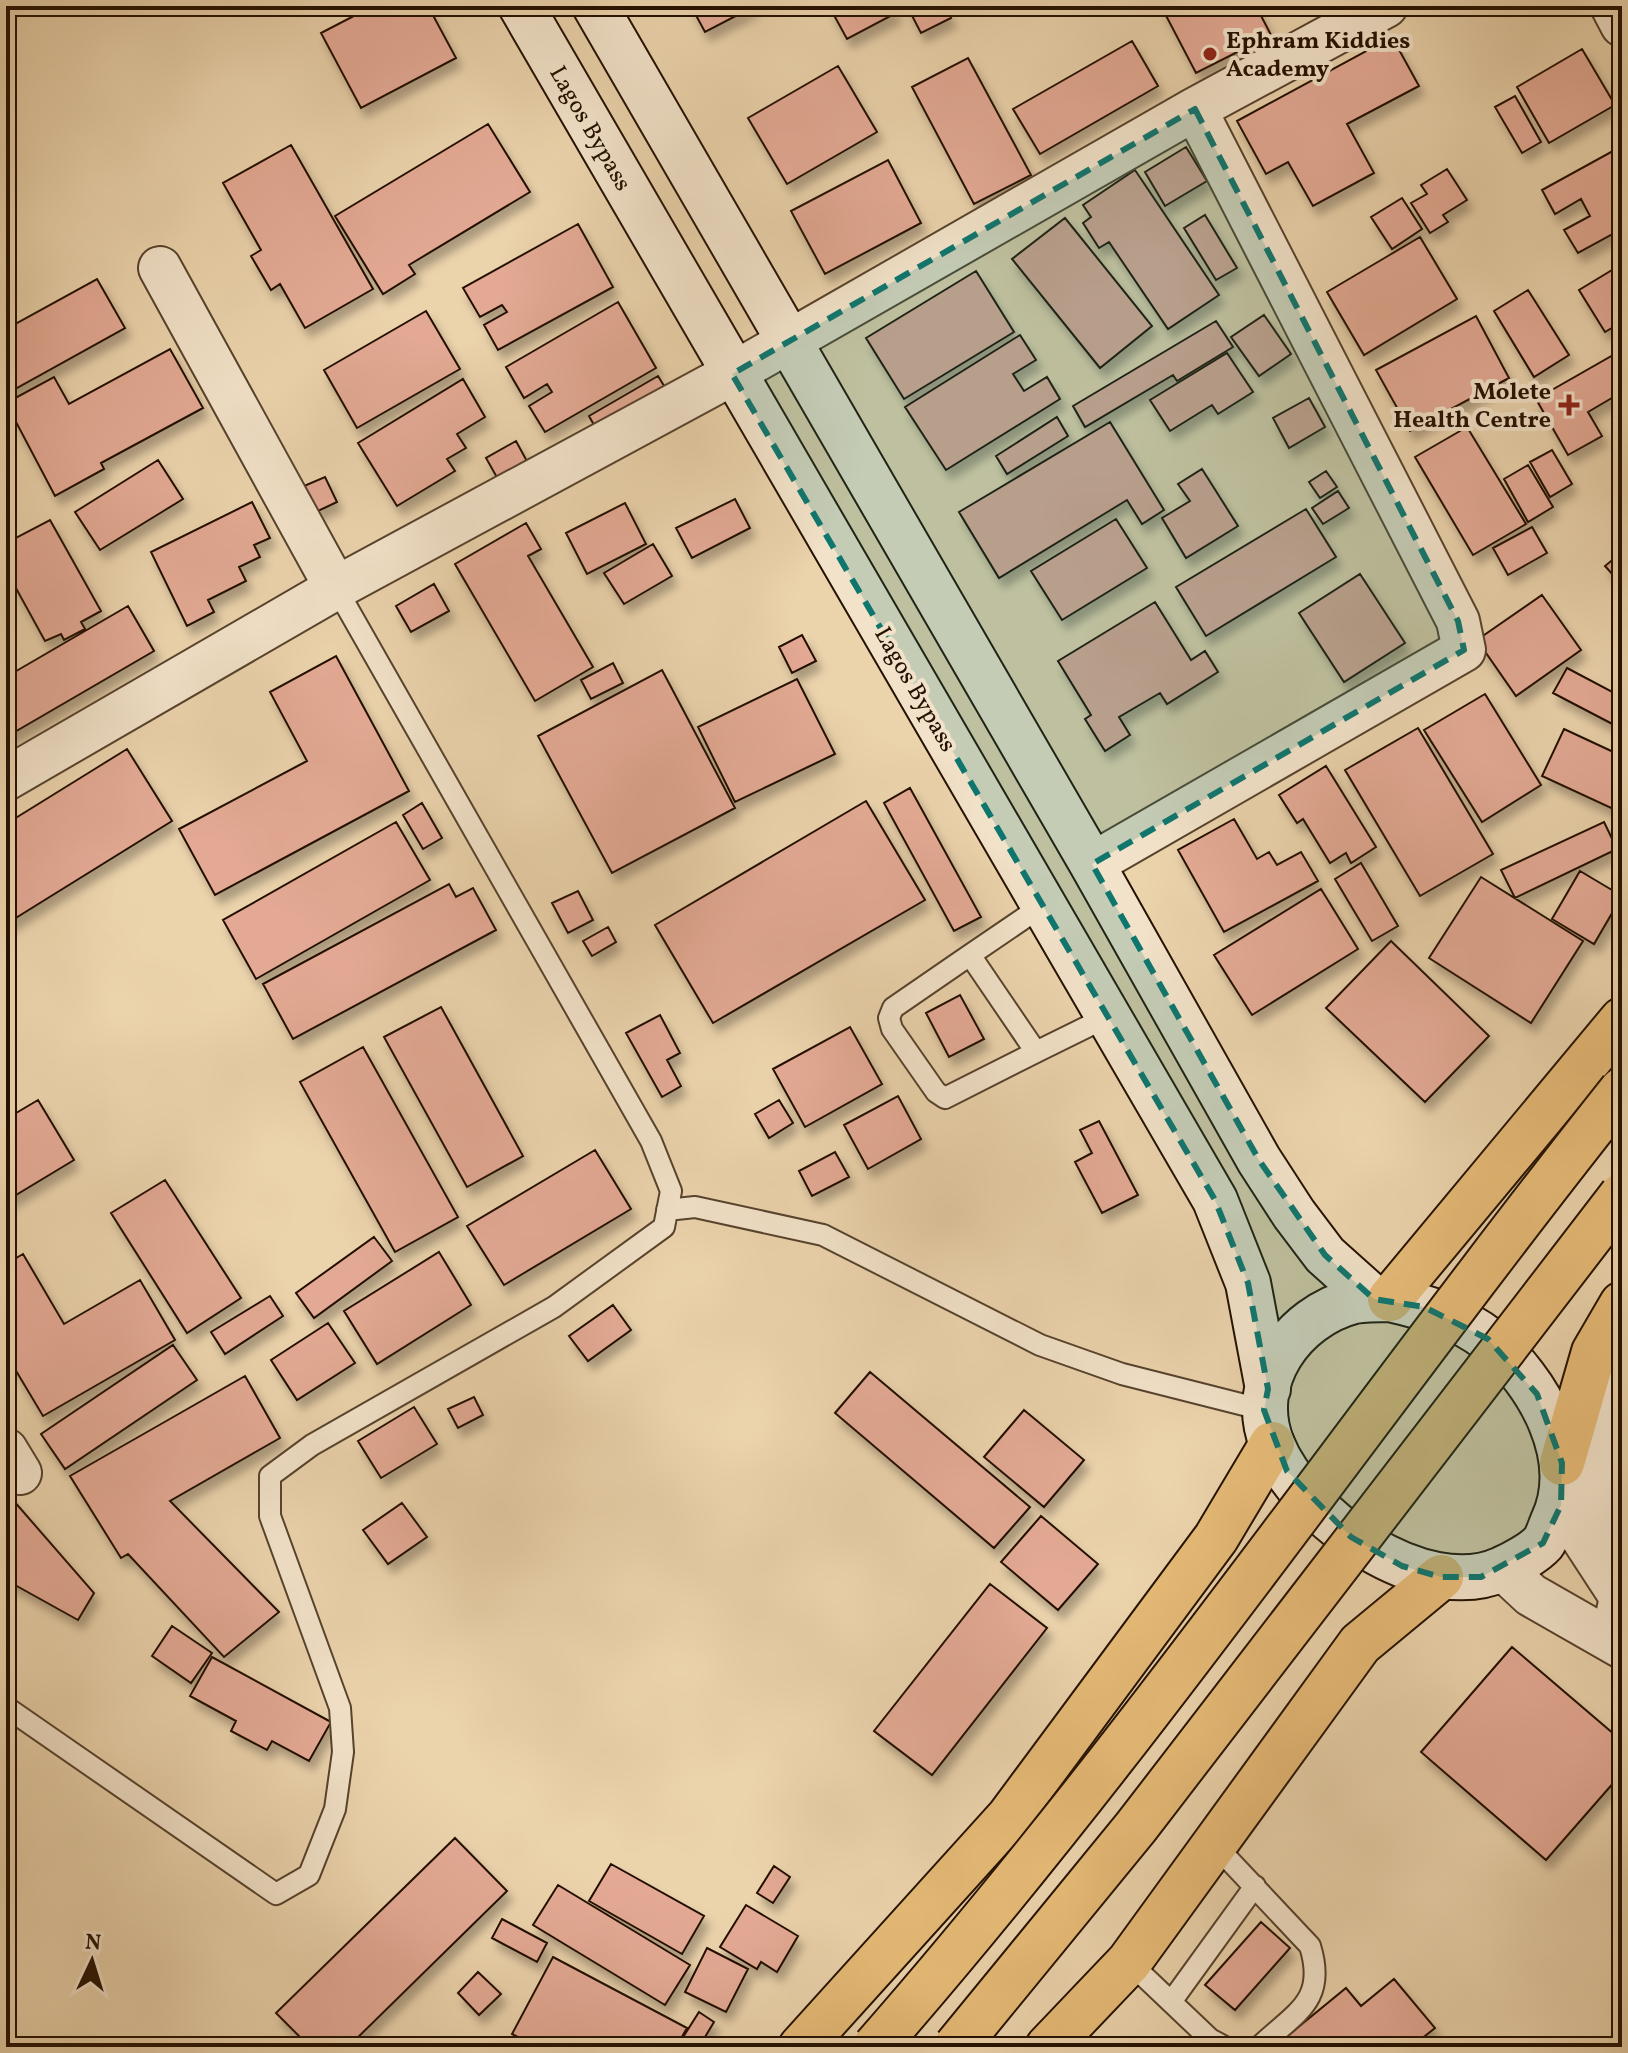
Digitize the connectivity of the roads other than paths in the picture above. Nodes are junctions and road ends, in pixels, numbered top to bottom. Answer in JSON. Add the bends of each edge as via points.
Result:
{"nodes":[{"id":1,"x":521,"y":6,"type":"edge"},
{"id":2,"x":595,"y":6,"type":"edge"},
{"id":3,"x":1386,"y":6,"type":"edge"},
{"id":4,"x":1612,"y":6,"type":"edge"},
{"id":5,"x":1622,"y":25,"type":"edge"},
{"id":6,"x":1195,"y":109,"type":"junction"},
{"id":7,"x":160,"y":268,"type":"dead end"},
{"id":8,"x":789,"y":339,"type":"junction"},
{"id":9,"x":732,"y":374,"type":"junction"},
{"id":10,"x":336,"y":588,"type":"junction"},
{"id":11,"x":6,"y":779,"type":"edge"},
{"id":12,"x":1092,"y":864,"type":"junction"},
{"id":13,"x":1042,"y":906,"type":"junction"},
{"id":14,"x":970,"y":955,"type":"junction"},
{"id":15,"x":1107,"y":1017,"type":"junction"},
{"id":16,"x":1622,"y":1020,"type":"edge"},
{"id":17,"x":1036,"y":1052,"type":"junction"},
{"id":18,"x":1622,"y":1090,"type":"edge"},
{"id":19,"x":1622,"y":1195,"type":"edge"},
{"id":20,"x":667,"y":1210,"type":"junction"},
{"id":21,"x":1382,"y":1299,"type":"junction"},
{"id":22,"x":1622,"y":1304,"type":"edge"},
{"id":23,"x":1622,"y":1374,"type":"edge"},
{"id":24,"x":1268,"y":1414,"type":"junction"},
{"id":25,"x":1561,"y":1484,"type":"junction"},
{"id":26,"x":1622,"y":1548,"type":"edge"},
{"id":27,"x":1503,"y":1569,"type":"junction"},
{"id":28,"x":1441,"y":1577,"type":"junction"},
{"id":29,"x":1620,"y":1633,"type":"edge"},
{"id":30,"x":6,"y":1707,"type":"edge"},
{"id":31,"x":1215,"y":1845,"type":"junction"},
{"id":32,"x":1255,"y":1886,"type":"junction"},
{"id":33,"x":1129,"y":1962,"type":"junction"},
{"id":34,"x":1171,"y":2002,"type":"junction"},
{"id":35,"x":801,"y":2047,"type":"edge"},
{"id":36,"x":875,"y":2047,"type":"edge"},
{"id":37,"x":956,"y":2047,"type":"edge"},
{"id":38,"x":1048,"y":2047,"type":"edge"},
{"id":39,"x":1225,"y":2047,"type":"edge"},
{"id":40,"x":1259,"y":2047,"type":"edge"}],
"edges":[{"from":1,"to":9,"type":"main road","name":"Lagos Bypass"},
{"from":2,"to":8,"type":"main road"},
{"from":3,"to":6,"type":"street"},
{"from":4,"to":5,"type":"street"},
{"from":6,"to":8,"type":"street"},
{"from":6,"to":12,"type":"street","via":[[1458,621],[1464,650]]},
{"from":7,"to":10,"type":"street"},
{"from":8,"to":9,"type":"street"},
{"from":8,"to":12,"type":"main road"},
{"from":9,"to":10,"type":"street"},
{"from":9,"to":13,"type":"main road","name":"Lagos Bypass"},
{"from":10,"to":11,"type":"street"},
{"from":10,"to":20,"type":"lane","via":[[651,1141],[671,1191]]},
{"from":12,"to":21,"type":"main road","via":[[1294,1214],[1325,1255]]},
{"from":13,"to":14,"type":"lane"},
{"from":13,"to":15,"type":"main road","name":"Lagos Bypass"},
{"from":14,"to":17,"type":"lane"},
{"from":14,"to":17,"type":"lane","via":[[893,1008],[892,1029],[945,1098]]},
{"from":15,"to":17,"type":"lane"},
{"from":15,"to":24,"type":"main road","name":"Lagos Bypass","via":[[1235,1243],[1248,1283]]},
{"from":16,"to":21,"type":"highway"},
{"from":18,"to":36,"type":"highway","bridge":true,"via":[[1090,1790]]},
{"from":19,"to":37,"type":"highway","bridge":true,"via":[[1136,1827]]},
{"from":20,"to":24,"type":"lane","via":[[695,1207],[823,1235],[1040,1345],[1122,1374]]},
{"from":20,"to":30,"type":"lane","via":[[664,1227],[554,1307],[312,1445],[270,1476],[270,1516],[340,1708],[343,1752],[335,1809],[309,1875],[276,1894]]},
{"from":21,"to":24,"type":"main road","via":[[1354,1301],[1318,1316],[1287,1342],[1272,1368]]},
{"from":21,"to":25,"type":"main road","via":[[1458,1320],[1512,1361],[1537,1394],[1553,1428]]},
{"from":22,"to":25,"type":"highway","via":[[1594,1352]]},
{"from":23,"to":26,"type":"street","via":[[1604,1436],[1599,1491]]},
{"from":24,"to":28,"type":"main road","via":[[1287,1471],[1313,1502],[1351,1537],[1402,1566]]},
{"from":24,"to":35,"type":"highway","via":[[1216,1538],[1009,1817]]},
{"from":25,"to":27,"type":"main road","via":[[1543,1543]]},
{"from":25,"to":29,"type":"street","via":[[1621,1597]]},
{"from":27,"to":28,"type":"main road","via":[[1481,1577]]},
{"from":27,"to":29,"type":"street","via":[[1531,1595]]},
{"from":28,"to":31,"type":"highway","via":[[1360,1644]]},
{"from":31,"to":32,"type":"lane"},
{"from":31,"to":33,"type":"highway"},
{"from":32,"to":34,"type":"lane"},
{"from":32,"to":40,"type":"lane","via":[[1310,1946],[1317,1982],[1308,2001]]},
{"from":33,"to":34,"type":"lane"},
{"from":33,"to":38,"type":"highway"},
{"from":34,"to":39,"type":"lane"}]}
